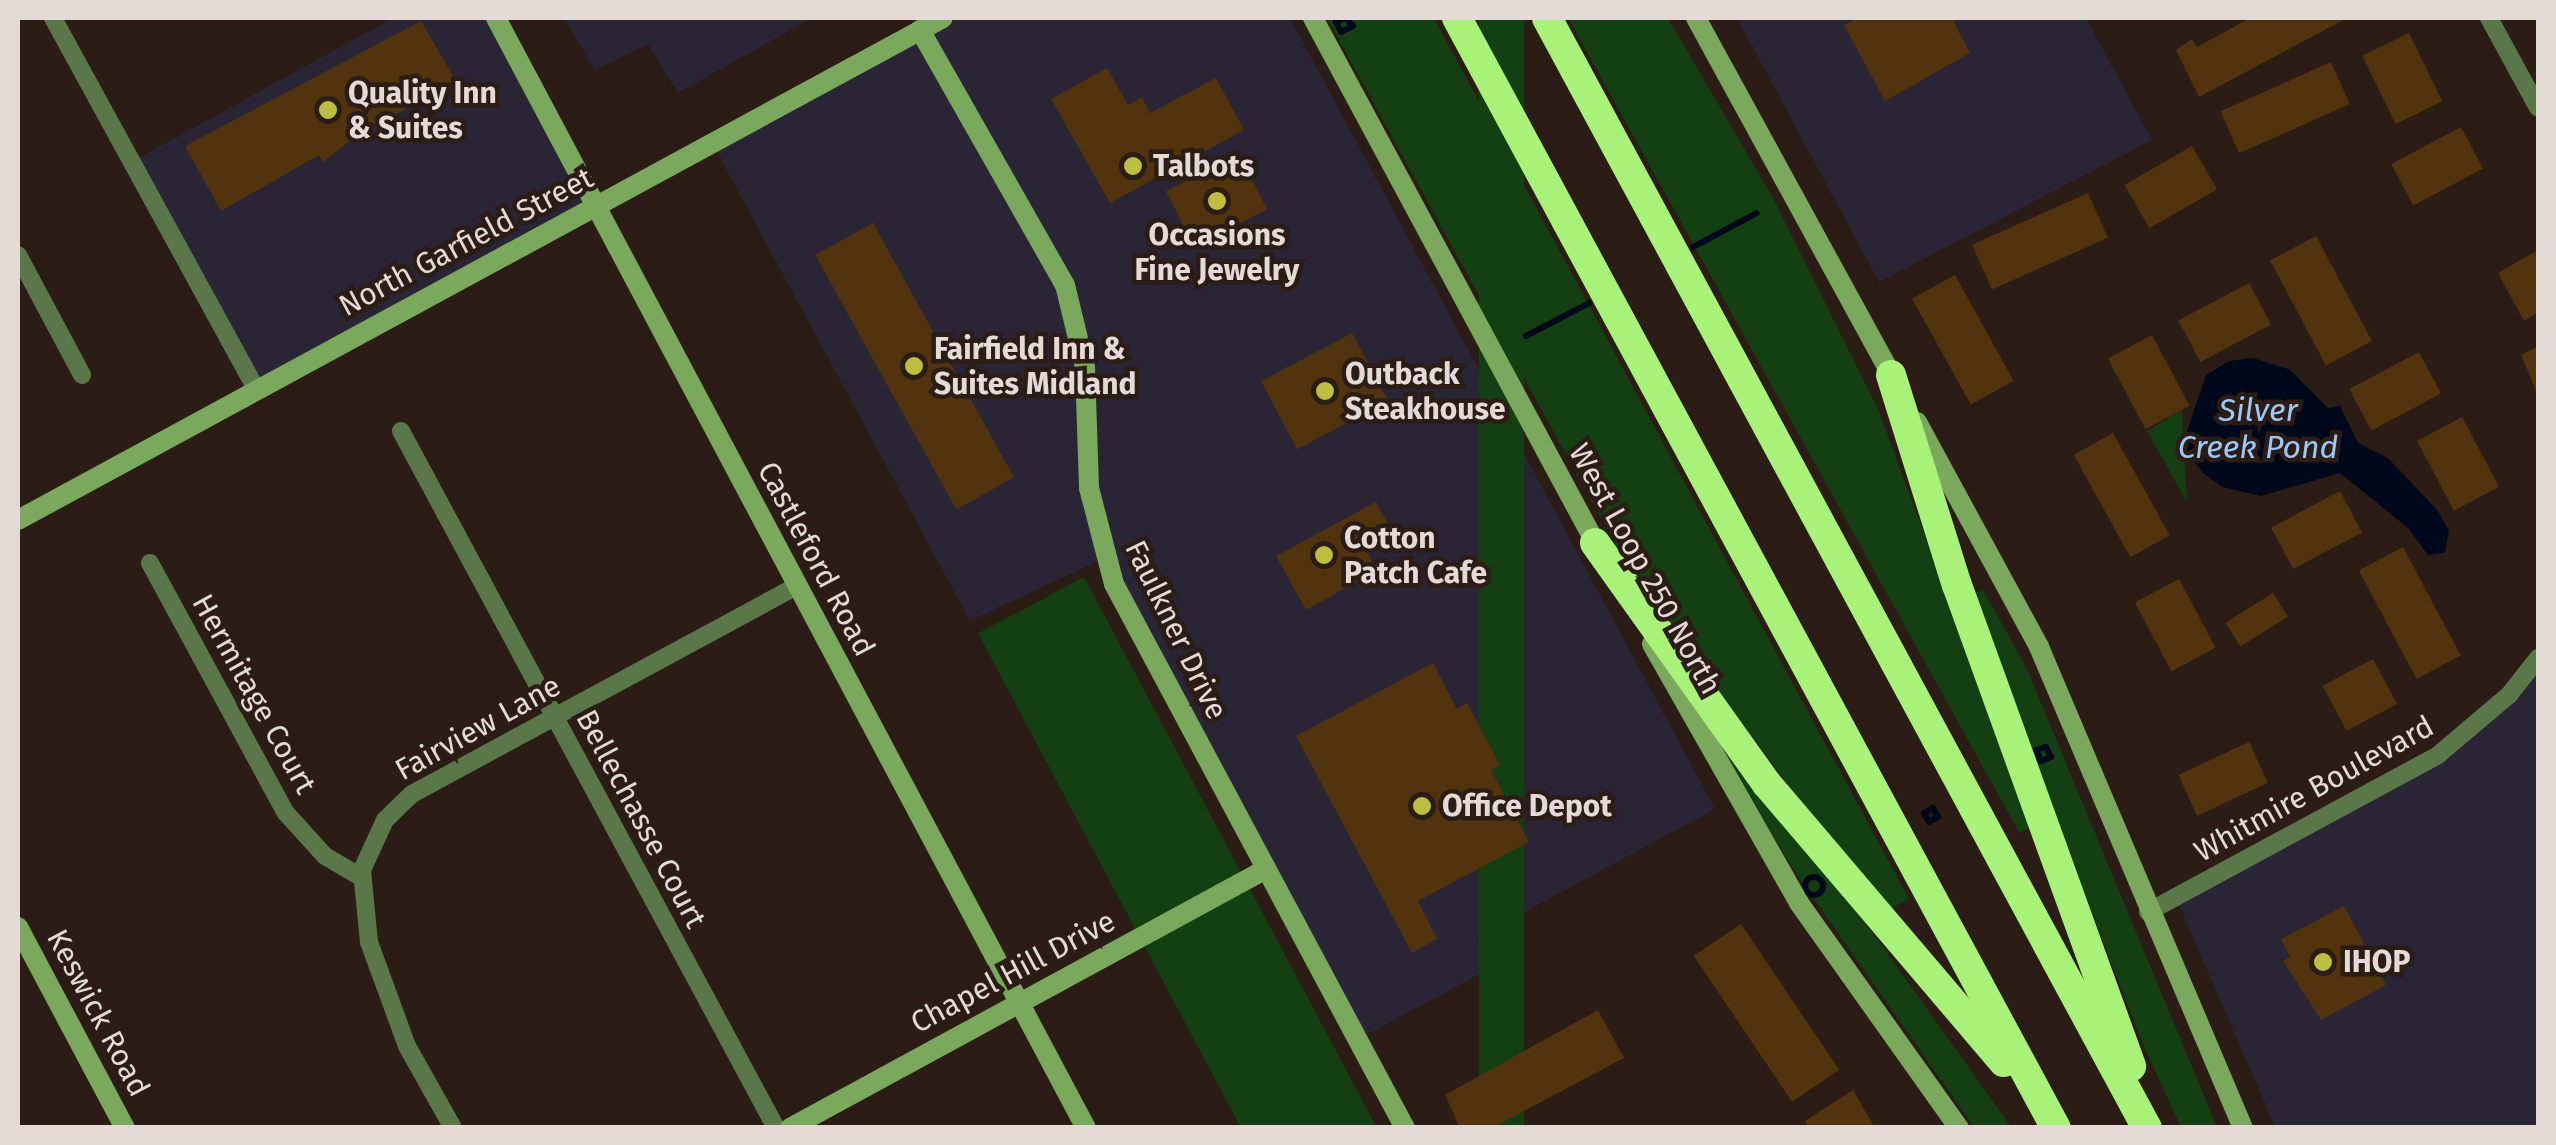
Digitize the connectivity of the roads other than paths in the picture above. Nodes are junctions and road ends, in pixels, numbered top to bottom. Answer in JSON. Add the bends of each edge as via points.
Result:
{"nodes":[{"id":1,"x":53,"y":18,"type":"edge"},
{"id":2,"x":496,"y":18,"type":"edge"},
{"id":3,"x":943,"y":18,"type":"edge"},
{"id":4,"x":1313,"y":18,"type":"edge"},
{"id":5,"x":1457,"y":18,"type":"edge"},
{"id":6,"x":1548,"y":18,"type":"edge"},
{"id":7,"x":1696,"y":18,"type":"edge"},
{"id":8,"x":2490,"y":18,"type":"edge"},
{"id":9,"x":920,"y":30,"type":"junction"},
{"id":10,"x":2538,"y":108,"type":"edge"},
{"id":11,"x":594,"y":208,"type":"junction"},
{"id":12,"x":18,"y":255,"type":"edge"},
{"id":13,"x":82,"y":375,"type":"dead end"},
{"id":14,"x":1891,"y":375,"type":"junction"},
{"id":15,"x":257,"y":390,"type":"junction"},
{"id":16,"x":401,"y":431,"type":"dead end"},
{"id":17,"x":18,"y":520,"type":"edge"},
{"id":18,"x":1595,"y":543,"type":"junction"},
{"id":19,"x":150,"y":563,"type":"dead end"},
{"id":20,"x":797,"y":586,"type":"junction"},
{"id":21,"x":2538,"y":658,"type":"edge"},
{"id":22,"x":554,"y":716,"type":"junction"},
{"id":23,"x":1266,"y":870,"type":"junction"},
{"id":24,"x":361,"y":877,"type":"junction"},
{"id":25,"x":2148,"y":912,"type":"junction"},
{"id":26,"x":18,"y":927,"type":"edge"},
{"id":27,"x":1018,"y":1003,"type":"junction"},
{"id":28,"x":125,"y":1128,"type":"edge"},
{"id":29,"x":453,"y":1128,"type":"edge"},
{"id":30,"x":776,"y":1128,"type":"edge"},
{"id":31,"x":790,"y":1128,"type":"edge"},
{"id":32,"x":1086,"y":1128,"type":"edge"},
{"id":33,"x":1405,"y":1128,"type":"edge"},
{"id":34,"x":1959,"y":1128,"type":"edge"},
{"id":35,"x":2053,"y":1128,"type":"edge"},
{"id":36,"x":2146,"y":1128,"type":"edge"},
{"id":37,"x":2159,"y":1128,"type":"edge"},
{"id":38,"x":2243,"y":1128,"type":"edge"}],
"edges":[{"from":1,"to":15,"type":"street"},
{"from":2,"to":11,"type":"main road","name":"Castleford Road"},
{"from":3,"to":9,"type":"main road","name":"North Garfield Street"},
{"from":4,"to":18,"type":"main road","name":"West Loop 250 North"},
{"from":5,"to":35,"type":"highway"},
{"from":6,"to":36,"type":"highway"},
{"from":7,"to":14,"type":"main road"},
{"from":8,"to":10,"type":"street"},
{"from":9,"to":11,"type":"main road","name":"North Garfield Street"},
{"from":9,"to":23,"type":"main road","name":"Faulkner Drive","via":[[1054,260],[1085,368],[1087,469],[1104,556]]},
{"from":11,"to":15,"type":"main road","name":"North Garfield Street"},
{"from":11,"to":20,"type":"main road","name":"Castleford Road"},
{"from":12,"to":13,"type":"street"},
{"from":14,"to":25,"type":"main road","via":[[2038,646]]},
{"from":14,"to":37,"type":"highway","via":[[2070,908]]},
{"from":15,"to":17,"type":"main road","name":"North Garfield Street"},
{"from":16,"to":22,"type":"street","name":"Bellechasse Court"},
{"from":18,"to":34,"type":"main road","name":"West Loop 250 North","via":[[1798,903]]},
{"from":18,"to":35,"type":"highway","via":[[1717,721],[1897,943],[1978,1028]]},
{"from":19,"to":24,"type":"street","name":"Hermitage Court","via":[[286,813],[324,856]]},
{"from":20,"to":22,"type":"street","name":"Fairview Lane"},
{"from":20,"to":27,"type":"main road","name":"Castleford Road"},
{"from":21,"to":25,"type":"street","name":"Whitmire Boulevard","via":[[2509,694],[2438,756]]},
{"from":22,"to":24,"type":"street","name":"Fairview Lane","via":[[412,794],[374,837]]},
{"from":22,"to":30,"type":"street","name":"Bellechasse Court"},
{"from":23,"to":27,"type":"main road","name":"Chapel Hill Drive"},
{"from":23,"to":33,"type":"main road","name":"Faulkner Drive"},
{"from":24,"to":29,"type":"street","via":[[381,982]]},
{"from":25,"to":38,"type":"main road"},
{"from":26,"to":28,"type":"main road","name":"Keswick Road"},
{"from":27,"to":31,"type":"main road","name":"Chapel Hill Drive"},
{"from":27,"to":32,"type":"main road","name":"Castleford Road"}]}
